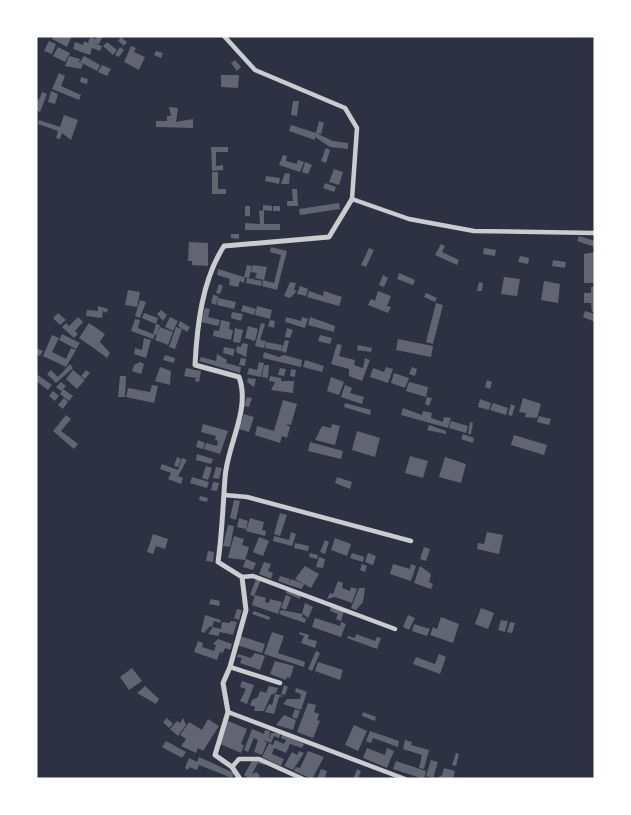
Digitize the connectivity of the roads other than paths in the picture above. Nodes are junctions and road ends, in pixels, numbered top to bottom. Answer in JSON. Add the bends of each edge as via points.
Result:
{"nodes":[{"id":1,"x":224,"y":36,"type":"edge"},
{"id":2,"x":352,"y":199,"type":"junction"},
{"id":3,"x":595,"y":233,"type":"edge"},
{"id":4,"x":225,"y":495,"type":"junction"},
{"id":5,"x":411,"y":542,"type":"dead end"},
{"id":6,"x":243,"y":577,"type":"junction"},
{"id":7,"x":395,"y":629,"type":"dead end"},
{"id":8,"x":230,"y":668,"type":"junction"},
{"id":9,"x":280,"y":683,"type":"dead end"},
{"id":10,"x":228,"y":712,"type":"junction"},
{"id":11,"x":232,"y":767,"type":"junction"},
{"id":12,"x":240,"y":779,"type":"edge"},
{"id":13,"x":303,"y":779,"type":"edge"},
{"id":14,"x":405,"y":779,"type":"edge"}],
"edges":[{"from":1,"to":2,"type":"street","via":[[255,70],[345,108],[357,128]]},
{"from":2,"to":3,"type":"street","via":[[409,219],[474,231]]},
{"from":2,"to":4,"type":"street","via":[[328,237],[224,246],[214,261],[198,327],[195,365],[239,377],[245,392],[225,476]]},
{"from":4,"to":5,"type":"street","via":[[247,497]]},
{"from":4,"to":6,"type":"street","via":[[218,562]]},
{"from":6,"to":7,"type":"street","via":[[253,576]]},
{"from":6,"to":8,"type":"street","via":[[246,610]]},
{"from":8,"to":9,"type":"street"},
{"from":8,"to":10,"type":"street","via":[[223,683]]},
{"from":10,"to":11,"type":"street","via":[[215,755]]},
{"from":10,"to":14,"type":"street"},
{"from":11,"to":12,"type":"street"},
{"from":11,"to":13,"type":"street","via":[[239,759],[259,759]]}]}
